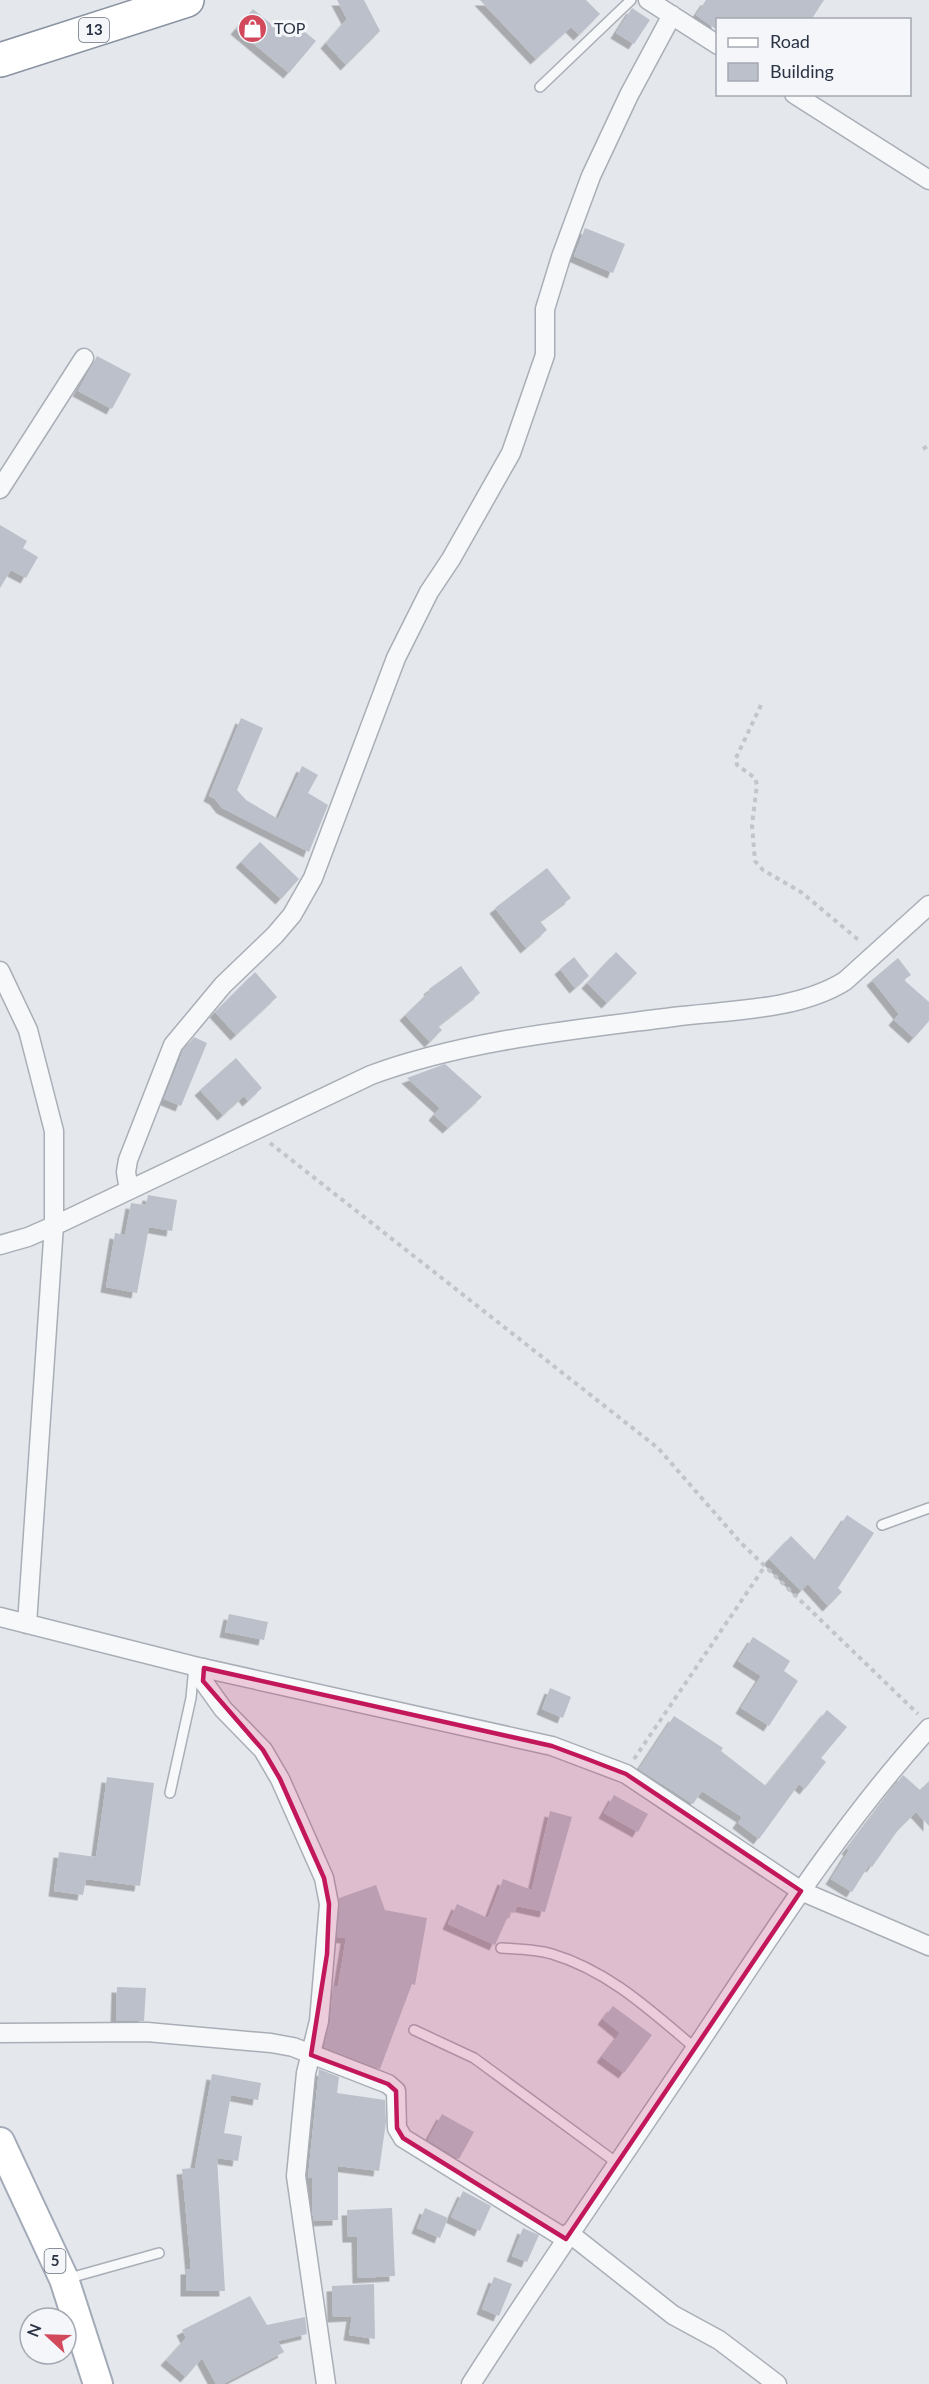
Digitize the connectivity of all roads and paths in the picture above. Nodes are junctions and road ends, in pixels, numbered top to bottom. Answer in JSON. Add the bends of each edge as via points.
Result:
{"nodes":[{"id":1,"x":188,"y":0,"type":"edge"},
{"id":2,"x":631,"y":0,"type":"edge"},
{"id":3,"x":648,"y":0,"type":"edge"},
{"id":4,"x":672,"y":15,"type":"junction"},
{"id":5,"x":716,"y":44,"type":"edge"},
{"id":6,"x":0,"y":60,"type":"edge"},
{"id":7,"x":540,"y":87,"type":"dead end"},
{"id":8,"x":801,"y":96,"type":"edge"},
{"id":9,"x":819,"y":101,"type":"edge"},
{"id":10,"x":929,"y":180,"type":"edge"},
{"id":11,"x":84,"y":358,"type":"dead end"},
{"id":12,"x":929,"y":445,"type":"edge"},
{"id":13,"x":924,"y":449,"type":"dead end"},
{"id":14,"x":0,"y":489,"type":"edge"},
{"id":15,"x":761,"y":705,"type":"dead end"},
{"id":16,"x":929,"y":905,"type":"edge"},
{"id":17,"x":875,"y":954,"type":"junction"},
{"id":18,"x":0,"y":970,"type":"edge"},
{"id":19,"x":254,"y":1130,"type":"junction"},
{"id":20,"x":129,"y":1190,"type":"junction"},
{"id":21,"x":54,"y":1226,"type":"junction"},
{"id":22,"x":0,"y":1245,"type":"edge"},
{"id":23,"x":929,"y":1508,"type":"edge"},
{"id":24,"x":882,"y":1525,"type":"dead end"},
{"id":25,"x":765,"y":1566,"type":"junction"},
{"id":26,"x":0,"y":1617,"type":"edge"},
{"id":27,"x":27,"y":1624,"type":"junction"},
{"id":28,"x":199,"y":1667,"type":"junction"},
{"id":29,"x":925,"y":1723,"type":"edge"},
{"id":30,"x":626,"y":1774,"type":"junction"},
{"id":31,"x":170,"y":1793,"type":"dead end"},
{"id":32,"x":801,"y":1891,"type":"junction"},
{"id":33,"x":929,"y":1946,"type":"edge"},
{"id":34,"x":501,"y":1948,"type":"dead end"},
{"id":35,"x":414,"y":2030,"type":"dead end"},
{"id":36,"x":0,"y":2033,"type":"edge"},
{"id":37,"x":695,"y":2048,"type":"junction"},
{"id":38,"x":311,"y":2055,"type":"junction"},
{"id":39,"x":0,"y":2142,"type":"edge"},
{"id":40,"x":617,"y":2163,"type":"junction"},
{"id":41,"x":568,"y":2236,"type":"junction"},
{"id":42,"x":159,"y":2253,"type":"dead end"},
{"id":43,"x":64,"y":2279,"type":"junction"},
{"id":44,"x":98,"y":2384,"type":"edge"},
{"id":45,"x":326,"y":2384,"type":"edge"},
{"id":46,"x":471,"y":2384,"type":"edge"},
{"id":47,"x":777,"y":2384,"type":"edge"}],
"edges":[{"from":1,"to":6,"type":"highway","number":"13"},
{"from":2,"to":7,"type":"lane"},
{"from":3,"to":4,"type":"street"},
{"from":4,"to":5,"type":"street"},
{"from":4,"to":20,"type":"street","via":[[591,176],[561,257],[545,309],[545,355],[512,453],[429,592],[396,658],[327,844],[300,903],[275,935],[199,1011],[168,1056],[128,1160]]},
{"from":8,"to":9,"type":"street"},
{"from":9,"to":10,"type":"street"},
{"from":11,"to":14,"type":"street"},
{"from":12,"to":13,"type":"path"},
{"from":15,"to":17,"type":"path","via":[[736,758],[737,765],[755,778],[757,785],[752,825],[755,861],[762,870],[792,885]]},
{"from":16,"to":17,"type":"street"},
{"from":17,"to":19,"type":"street","via":[[829,991],[807,998],[605,1026],[415,1059],[371,1075]]},
{"from":18,"to":21,"type":"street","via":[[28,1030],[52,1122]]},
{"from":19,"to":20,"type":"street"},
{"from":19,"to":25,"type":"path","via":[[658,1448]]},
{"from":20,"to":21,"type":"street"},
{"from":21,"to":22,"type":"street"},
{"from":21,"to":27,"type":"street"},
{"from":23,"to":24,"type":"lane"},
{"from":25,"to":29,"type":"path"},
{"from":25,"to":30,"type":"path"},
{"from":26,"to":27,"type":"street"},
{"from":27,"to":28,"type":"street"},
{"from":28,"to":30,"type":"street","via":[[552,1746]]},
{"from":28,"to":31,"type":"lane"},
{"from":28,"to":38,"type":"street","via":[[203,1681],[262,1750],[280,1779],[324,1878],[329,1904],[327,1954]]},
{"from":29,"to":32,"type":"street"},
{"from":30,"to":32,"type":"street"},
{"from":32,"to":33,"type":"street"},
{"from":32,"to":37,"type":"street"},
{"from":34,"to":37,"type":"lane","via":[[550,1953],[592,1969],[635,1998]]},
{"from":35,"to":40,"type":"lane","via":[[474,2058]]},
{"from":36,"to":38,"type":"street","via":[[190,2034],[293,2047]]},
{"from":37,"to":40,"type":"street"},
{"from":38,"to":41,"type":"street","via":[[388,2084],[396,2091],[398,2128],[403,2138]]},
{"from":38,"to":45,"type":"street","via":[[296,2176]]},
{"from":39,"to":43,"type":"main road","number":"5"},
{"from":40,"to":41,"type":"street"},
{"from":41,"to":46,"type":"street"},
{"from":41,"to":47,"type":"street","via":[[674,2315],[729,2346]]},
{"from":42,"to":43,"type":"lane"},
{"from":43,"to":44,"type":"main road","number":"5"}]}
